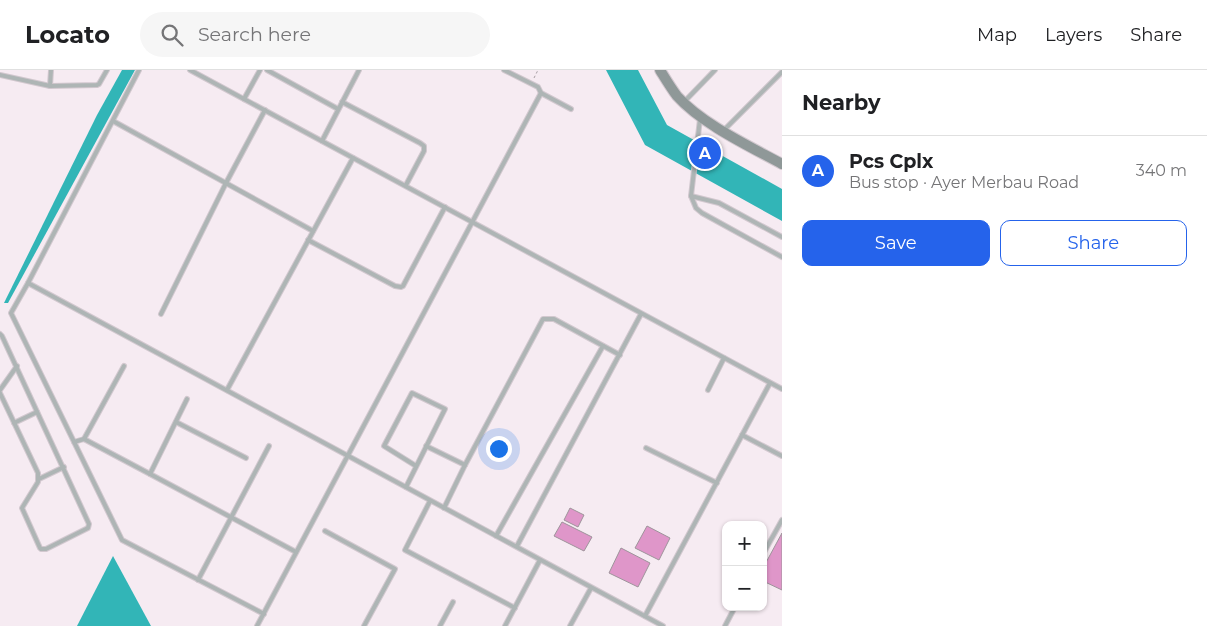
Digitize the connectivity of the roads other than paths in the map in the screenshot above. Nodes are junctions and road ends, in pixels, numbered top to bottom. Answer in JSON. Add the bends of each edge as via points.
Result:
{"nodes":[{"id":1,"x":51,"y":70,"type":"edge"},
{"id":2,"x":107,"y":70,"type":"edge"},
{"id":3,"x":139,"y":70,"type":"edge"},
{"id":4,"x":190,"y":70,"type":"edge"},
{"id":5,"x":260,"y":70,"type":"edge"},
{"id":6,"x":267,"y":70,"type":"edge"},
{"id":7,"x":359,"y":70,"type":"edge"},
{"id":8,"x":504,"y":70,"type":"edge"},
{"id":9,"x":660,"y":70,"type":"edge"},
{"id":10,"x":716,"y":70,"type":"edge"},
{"id":11,"x":782,"y":72,"type":"edge"},
{"id":12,"x":0,"y":75,"type":"edge"},
{"id":13,"x":50,"y":86,"type":"junction"},
{"id":14,"x":541,"y":93,"type":"junction"},
{"id":15,"x":244,"y":99,"type":"junction"},
{"id":16,"x":342,"y":102,"type":"junction"},
{"id":17,"x":684,"y":102,"type":"junction"},
{"id":18,"x":338,"y":109,"type":"junction"},
{"id":19,"x":571,"y":109,"type":"dead end"},
{"id":20,"x":265,"y":110,"type":"junction"},
{"id":21,"x":701,"y":117,"type":"junction"},
{"id":22,"x":113,"y":121,"type":"junction"},
{"id":23,"x":723,"y":131,"type":"junction"},
{"id":24,"x":322,"y":141,"type":"junction"},
{"id":25,"x":353,"y":158,"type":"junction"},
{"id":26,"x":782,"y":164,"type":"edge"},
{"id":27,"x":226,"y":183,"type":"junction"},
{"id":28,"x":406,"y":185,"type":"junction"},
{"id":29,"x":692,"y":196,"type":"junction"},
{"id":30,"x":445,"y":207,"type":"junction"},
{"id":31,"x":472,"y":222,"type":"junction"},
{"id":32,"x":313,"y":231,"type":"junction"},
{"id":33,"x":782,"y":237,"type":"edge"},
{"id":34,"x":308,"y":240,"type":"junction"},
{"id":35,"x":782,"y":257,"type":"edge"},
{"id":36,"x":28,"y":283,"type":"junction"},
{"id":37,"x":161,"y":314,"type":"dead end"},
{"id":38,"x":642,"y":314,"type":"junction"},
{"id":39,"x":0,"y":334,"type":"edge"},
{"id":40,"x":603,"y":346,"type":"junction"},
{"id":41,"x":620,"y":355,"type":"junction"},
{"id":42,"x":724,"y":358,"type":"junction"},
{"id":43,"x":17,"y":366,"type":"junction"},
{"id":44,"x":124,"y":366,"type":"dead end"},
{"id":45,"x":770,"y":383,"type":"junction"},
{"id":46,"x":782,"y":389,"type":"edge"},
{"id":47,"x":227,"y":390,"type":"junction"},
{"id":48,"x":708,"y":390,"type":"dead end"},
{"id":49,"x":0,"y":392,"type":"edge"},
{"id":50,"x":187,"y":399,"type":"dead end"},
{"id":51,"x":37,"y":412,"type":"junction"},
{"id":52,"x":176,"y":422,"type":"junction"},
{"id":53,"x":14,"y":423,"type":"junction"},
{"id":54,"x":742,"y":435,"type":"junction"},
{"id":55,"x":84,"y":439,"type":"junction"},
{"id":56,"x":74,"y":442,"type":"junction"},
{"id":57,"x":269,"y":446,"type":"dead end"},
{"id":58,"x":426,"y":446,"type":"junction"},
{"id":59,"x":646,"y":448,"type":"dead end"},
{"id":60,"x":348,"y":455,"type":"junction"},
{"id":61,"x":782,"y":456,"type":"edge"},
{"id":62,"x":246,"y":458,"type":"dead end"},
{"id":63,"x":465,"y":465,"type":"junction"},
{"id":64,"x":416,"y":466,"type":"junction"},
{"id":65,"x":64,"y":467,"type":"junction"},
{"id":66,"x":150,"y":474,"type":"junction"},
{"id":67,"x":39,"y":479,"type":"junction"},
{"id":68,"x":717,"y":483,"type":"junction"},
{"id":69,"x":406,"y":487,"type":"junction"},
{"id":70,"x":430,"y":501,"type":"junction"},
{"id":71,"x":444,"y":508,"type":"junction"},
{"id":72,"x":231,"y":518,"type":"junction"},
{"id":73,"x":782,"y":520,"type":"edge"},
{"id":74,"x":325,"y":531,"type":"dead end"},
{"id":75,"x":496,"y":536,"type":"junction"},
{"id":76,"x":517,"y":546,"type":"junction"},
{"id":77,"x":767,"y":547,"type":"edge"},
{"id":78,"x":296,"y":552,"type":"junction"},
{"id":79,"x":540,"y":560,"type":"junction"},
{"id":80,"x":198,"y":580,"type":"junction"},
{"id":81,"x":591,"y":588,"type":"junction"},
{"id":82,"x":454,"y":602,"type":"dead end"},
{"id":83,"x":515,"y":608,"type":"junction"},
{"id":84,"x":733,"y":611,"type":"edge"},
{"id":85,"x":264,"y":614,"type":"junction"},
{"id":86,"x":645,"y":616,"type":"junction"},
{"id":87,"x":257,"y":626,"type":"edge"},
{"id":88,"x":364,"y":626,"type":"edge"},
{"id":89,"x":440,"y":626,"type":"edge"},
{"id":90,"x":505,"y":626,"type":"edge"},
{"id":91,"x":570,"y":626,"type":"edge"},
{"id":92,"x":663,"y":626,"type":"edge"},
{"id":93,"x":725,"y":626,"type":"edge"}],
"edges":[{"from":1,"to":13,"type":"lane"},
{"from":2,"to":13,"type":"lane","via":[[96,85]]},
{"from":3,"to":22,"type":"lane"},
{"from":4,"to":15,"type":"lane"},
{"from":5,"to":15,"type":"lane"},
{"from":6,"to":18,"type":"lane"},
{"from":7,"to":16,"type":"lane"},
{"from":8,"to":14,"type":"lane","via":[[538,87]]},
{"from":9,"to":17,"type":"street"},
{"from":10,"to":17,"type":"lane"},
{"from":11,"to":23,"type":"lane"},
{"from":12,"to":13,"type":"lane"},
{"from":14,"to":19,"type":"lane"},
{"from":14,"to":31,"type":"lane"},
{"from":15,"to":20,"type":"lane"},
{"from":16,"to":18,"type":"lane"},
{"from":16,"to":28,"type":"lane","via":[[424,146]]},
{"from":17,"to":21,"type":"street"},
{"from":18,"to":24,"type":"lane"},
{"from":20,"to":24,"type":"lane"},
{"from":20,"to":27,"type":"lane"},
{"from":21,"to":23,"type":"street"},
{"from":21,"to":29,"type":"lane"},
{"from":22,"to":27,"type":"lane"},
{"from":22,"to":36,"type":"lane"},
{"from":23,"to":26,"type":"street"},
{"from":24,"to":25,"type":"lane"},
{"from":25,"to":28,"type":"lane"},
{"from":25,"to":32,"type":"lane"},
{"from":27,"to":32,"type":"lane"},
{"from":27,"to":37,"type":"lane"},
{"from":28,"to":30,"type":"lane"},
{"from":29,"to":33,"type":"lane","via":[[719,203]]},
{"from":29,"to":35,"type":"lane","via":[[696,208],[702,213]]},
{"from":30,"to":31,"type":"lane"},
{"from":30,"to":34,"type":"lane","via":[[401,287]]},
{"from":31,"to":38,"type":"lane"},
{"from":31,"to":60,"type":"lane"},
{"from":32,"to":34,"type":"lane"},
{"from":34,"to":47,"type":"lane"},
{"from":36,"to":47,"type":"lane"},
{"from":36,"to":56,"type":"lane","via":[[10,313]]},
{"from":38,"to":41,"type":"lane"},
{"from":38,"to":42,"type":"lane"},
{"from":39,"to":43,"type":"lane"},
{"from":40,"to":41,"type":"lane"},
{"from":40,"to":63,"type":"lane","via":[[554,319],[543,319]]},
{"from":40,"to":75,"type":"lane"},
{"from":41,"to":76,"type":"lane"},
{"from":42,"to":45,"type":"lane"},
{"from":42,"to":48,"type":"lane"},
{"from":43,"to":49,"type":"lane"},
{"from":43,"to":51,"type":"lane"},
{"from":44,"to":55,"type":"lane"},
{"from":45,"to":46,"type":"lane"},
{"from":45,"to":54,"type":"lane"},
{"from":47,"to":60,"type":"lane"},
{"from":49,"to":53,"type":"lane"},
{"from":50,"to":52,"type":"lane"},
{"from":51,"to":53,"type":"lane"},
{"from":51,"to":65,"type":"lane"},
{"from":52,"to":62,"type":"lane"},
{"from":52,"to":66,"type":"lane"},
{"from":53,"to":67,"type":"lane"},
{"from":54,"to":61,"type":"lane"},
{"from":54,"to":68,"type":"lane"},
{"from":55,"to":56,"type":"lane"},
{"from":55,"to":66,"type":"lane"},
{"from":56,"to":80,"type":"lane","via":[[122,540]]},
{"from":57,"to":72,"type":"lane"},
{"from":58,"to":63,"type":"lane"},
{"from":58,"to":64,"type":"lane"},
{"from":58,"to":64,"type":"lane","via":[[445,409],[412,393],[384,446]]},
{"from":59,"to":68,"type":"lane"},
{"from":60,"to":69,"type":"lane"},
{"from":60,"to":78,"type":"lane"},
{"from":63,"to":71,"type":"lane"},
{"from":64,"to":69,"type":"lane"},
{"from":65,"to":67,"type":"lane"},
{"from":65,"to":67,"type":"lane","via":[[89,526],[43,550],[22,508]]},
{"from":66,"to":72,"type":"lane"},
{"from":68,"to":86,"type":"lane"},
{"from":69,"to":70,"type":"lane"},
{"from":70,"to":71,"type":"lane"},
{"from":70,"to":83,"type":"lane","via":[[405,550]]},
{"from":71,"to":75,"type":"lane"},
{"from":72,"to":78,"type":"lane"},
{"from":72,"to":80,"type":"lane"},
{"from":73,"to":77,"type":"lane"},
{"from":74,"to":88,"type":"lane","via":[[395,569]]},
{"from":75,"to":76,"type":"lane"},
{"from":76,"to":79,"type":"lane"},
{"from":78,"to":85,"type":"lane"},
{"from":79,"to":81,"type":"lane"},
{"from":79,"to":83,"type":"lane"},
{"from":80,"to":85,"type":"lane"},
{"from":81,"to":86,"type":"lane"},
{"from":81,"to":91,"type":"lane"},
{"from":82,"to":89,"type":"lane"},
{"from":83,"to":90,"type":"lane"},
{"from":84,"to":93,"type":"lane"},
{"from":85,"to":87,"type":"lane"},
{"from":86,"to":92,"type":"lane"}]}
